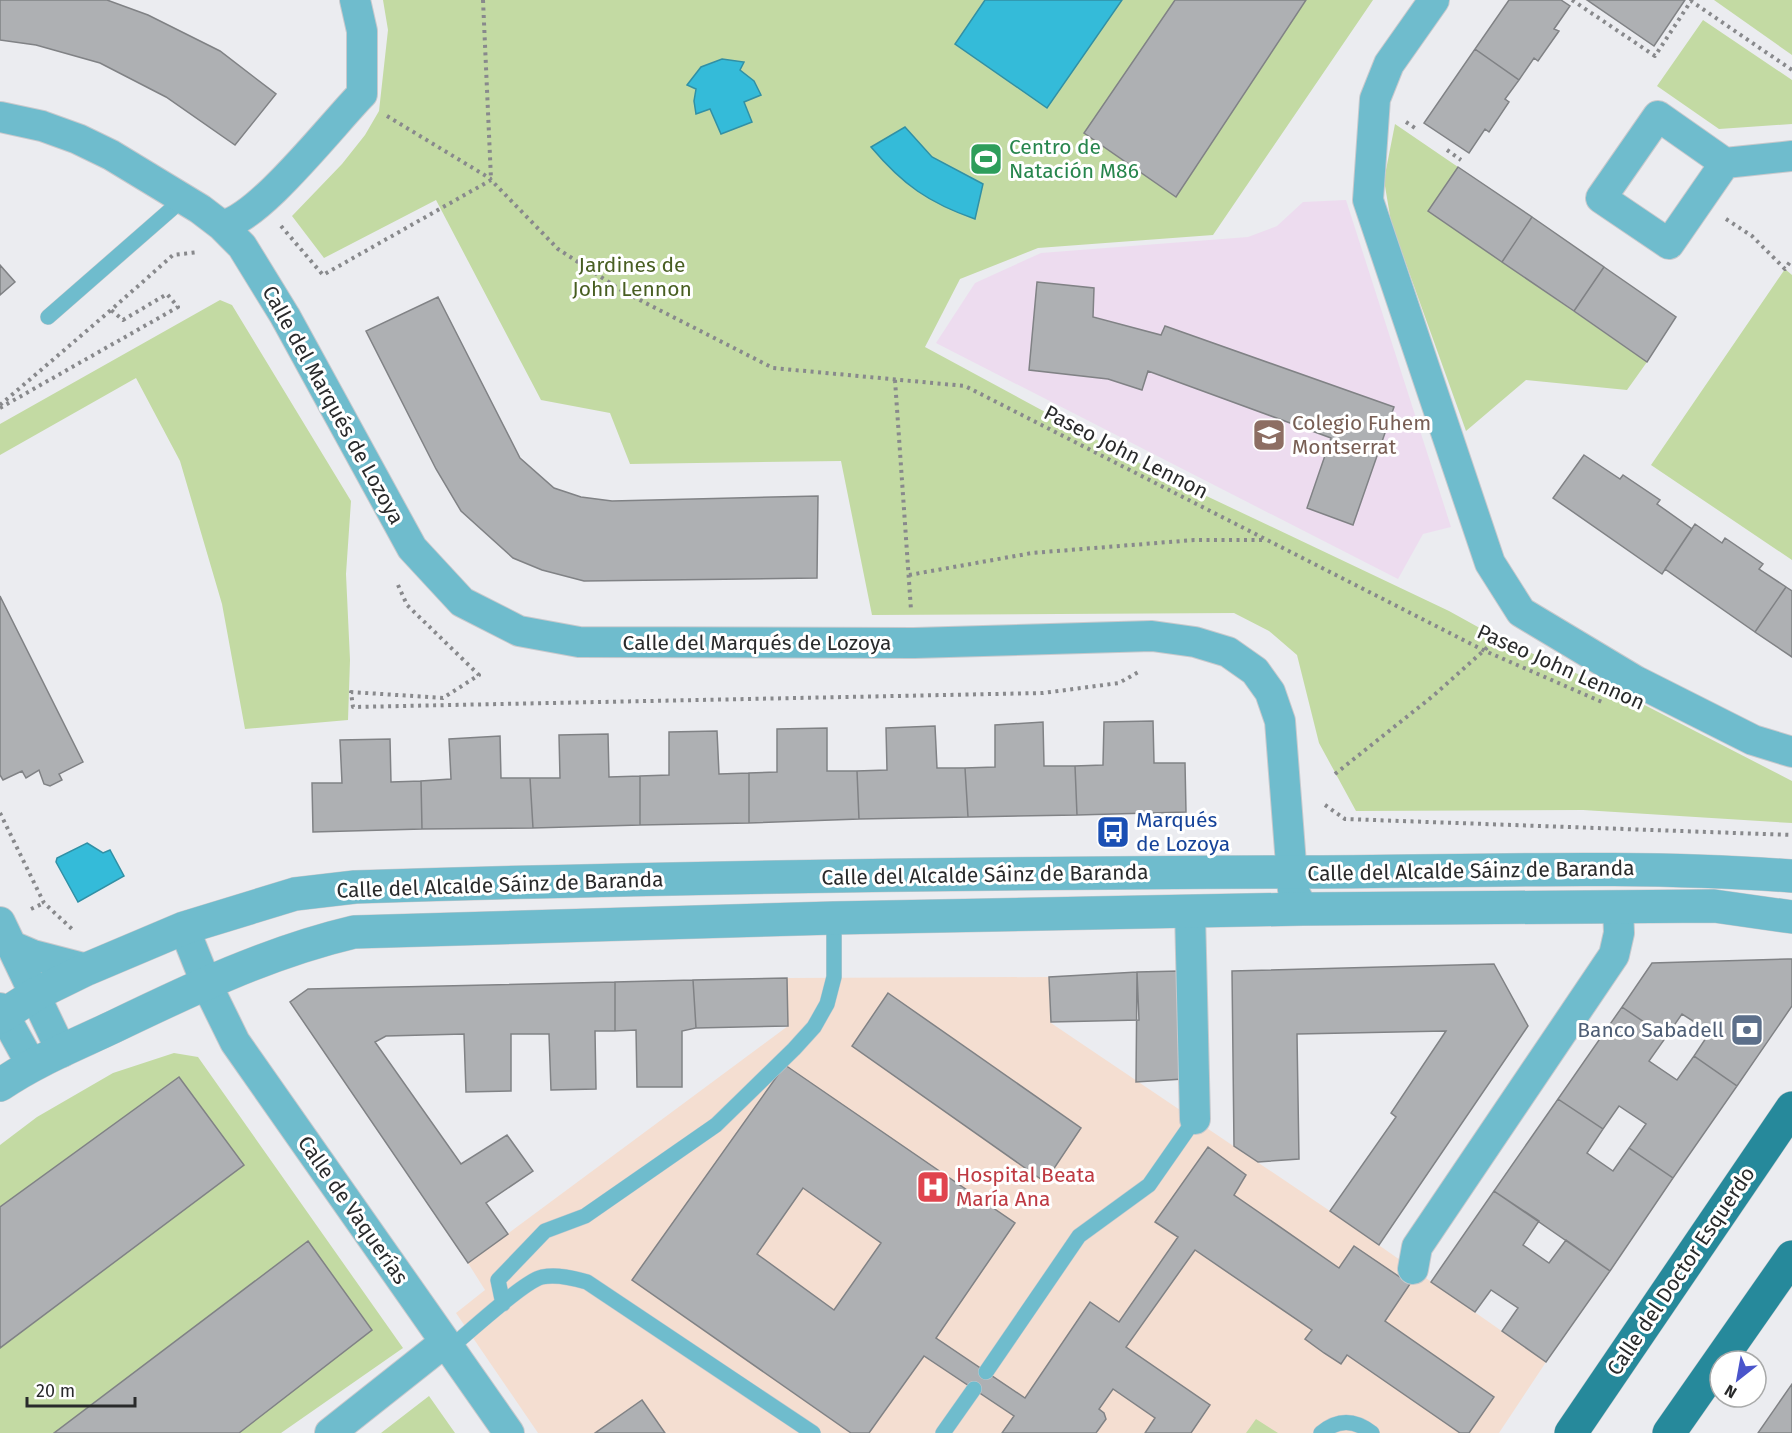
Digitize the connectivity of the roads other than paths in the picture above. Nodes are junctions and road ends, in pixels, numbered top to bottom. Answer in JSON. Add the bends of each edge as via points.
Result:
{"nodes":[{"id":1,"x":355,"y":0,"type":"edge"},
{"id":2,"x":1434,"y":0,"type":"edge"},
{"id":3,"x":0,"y":117,"type":"edge"},
{"id":4,"x":1792,"y":156,"type":"edge"},
{"id":5,"x":1725,"y":163,"type":"dead end"},
{"id":6,"x":183,"y":199,"type":"junction"},
{"id":7,"x":221,"y":225,"type":"junction"},
{"id":8,"x":48,"y":317,"type":"dead end"},
{"id":9,"x":1792,"y":752,"type":"edge"},
{"id":10,"x":1292,"y":872,"type":"junction"},
{"id":11,"x":1792,"y":876,"type":"edge"},
{"id":12,"x":1618,"y":907,"type":"junction"},
{"id":13,"x":1303,"y":909,"type":"junction"},
{"id":14,"x":1190,"y":912,"type":"junction"},
{"id":15,"x":1792,"y":917,"type":"edge"},
{"id":16,"x":834,"y":918,"type":"junction"},
{"id":17,"x":184,"y":928,"type":"junction"},
{"id":18,"x":6,"y":934,"type":"edge"},
{"id":19,"x":96,"y":966,"type":"junction"},
{"id":20,"x":206,"y":982,"type":"junction"},
{"id":21,"x":36,"y":994,"type":"junction"},
{"id":22,"x":1,"y":1013,"type":"edge"},
{"id":23,"x":62,"y":1052,"type":"junction"},
{"id":24,"x":32,"y":1066,"type":"junction"},
{"id":25,"x":0,"y":1085,"type":"edge"},
{"id":26,"x":1792,"y":1108,"type":"edge"},
{"id":27,"x":1195,"y":1119,"type":"joint"},
{"id":28,"x":1792,"y":1257,"type":"edge"},
{"id":29,"x":1413,"y":1269,"type":"dead end"},
{"id":30,"x":503,"y":1304,"type":"junction"},
{"id":31,"x":447,"y":1345,"type":"junction"},
{"id":32,"x":986,"y":1372,"type":"dead end"},
{"id":33,"x":974,"y":1389,"type":"dead end"},
{"id":34,"x":330,"y":1433,"type":"edge"},
{"id":35,"x":509,"y":1433,"type":"edge"},
{"id":36,"x":813,"y":1433,"type":"edge"},
{"id":37,"x":944,"y":1433,"type":"edge"},
{"id":38,"x":1321,"y":1433,"type":"edge"},
{"id":39,"x":1372,"y":1433,"type":"edge"},
{"id":40,"x":1571,"y":1433,"type":"edge"},
{"id":41,"x":1669,"y":1433,"type":"edge"}],
"edges":[{"from":1,"to":7,"type":"street","via":[[362,31],[362,94],[290,174],[247,214],[230,225]]},
{"from":2,"to":9,"type":"street","via":[[1389,64],[1375,99],[1368,200],[1490,563],[1521,612],[1647,686],[1753,740]]},
{"from":3,"to":6,"type":"street","name":"Calle del Marqués de Lozoya","via":[[78,139]]},
{"from":4,"to":5,"type":"street"},
{"from":6,"to":7,"type":"street","name":"Calle del Marqués de Lozoya"},
{"from":6,"to":8,"type":"lane"},
{"from":7,"to":10,"type":"street","name":"Calle del Marqués de Lozoya","via":[[242,246],[285,316],[412,548],[462,602],[519,631],[579,642],[914,643],[1152,636],[1228,652],[1255,671],[1270,692],[1280,721]]},
{"from":10,"to":11,"type":"street","name":"Calle del Alcalde Sáinz de Baranda","via":[[1606,868]]},
{"from":10,"to":13,"type":"street","name":"Calle del Marqués de Lozoya","via":[[1293,890]]},
{"from":10,"to":17,"type":"street","name":"Calle del Alcalde Sáinz de Baranda","via":[[355,887],[295,894]]},
{"from":12,"to":13,"type":"street","name":"Calle del Alcalde Sáinz de Baranda"},
{"from":12,"to":15,"type":"street","name":"Calle del Alcalde Sáinz de Baranda","via":[[1714,906]]},
{"from":12,"to":29,"type":"street","name":"Calle del Alcalde Sáinz de Baranda","via":[[1619,933],[1614,955],[1417,1247]]},
{"from":13,"to":14,"type":"street","name":"Calle del Alcalde Sáinz de Baranda"},
{"from":14,"to":16,"type":"street","name":"Calle del Alcalde Sáinz de Baranda"},
{"from":14,"to":27,"type":"street"},
{"from":16,"to":20,"type":"street","name":"Calle del Alcalde Sáinz de Baranda","via":[[354,932],[304,944]]},
{"from":16,"to":30,"type":"lane","via":[[834,977],[827,1004],[814,1027],[716,1125],[585,1216],[545,1231],[498,1280]]},
{"from":17,"to":19,"type":"street","name":"Calle del Alcalde Sáinz de Baranda"},
{"from":17,"to":20,"type":"street"},
{"from":18,"to":19,"type":"street","via":[[33,955]]},
{"from":18,"to":21,"type":"street"},
{"from":19,"to":21,"type":"street","name":"Calle del Alcalde Sáinz de Baranda"},
{"from":20,"to":23,"type":"street","name":"Calle del Alcalde Sáinz de Baranda"},
{"from":20,"to":31,"type":"street","name":"Calle de Vaquerías","via":[[235,1042]]},
{"from":21,"to":22,"type":"street","name":"Calle del Alcalde Sáinz de Baranda"},
{"from":21,"to":23,"type":"street"},
{"from":22,"to":24,"type":"street"},
{"from":23,"to":24,"type":"street","name":"Calle del Alcalde Sáinz de Baranda"},
{"from":24,"to":25,"type":"street","name":"Calle del Alcalde Sáinz de Baranda"},
{"from":26,"to":40,"type":"main road","name":"Calle del Doctor Esquerdo"},
{"from":27,"to":32,"type":"lane","via":[[1149,1185],[1079,1236]]},
{"from":28,"to":41,"type":"main road"},
{"from":30,"to":31,"type":"lane"},
{"from":30,"to":36,"type":"lane","via":[[540,1277],[568,1276],[587,1282]]},
{"from":31,"to":34,"type":"street"},
{"from":31,"to":35,"type":"street","name":"Calle de Vaquerías"},
{"from":33,"to":37,"type":"lane"},
{"from":38,"to":39,"type":"lane","via":[[1345,1421]]}]}
